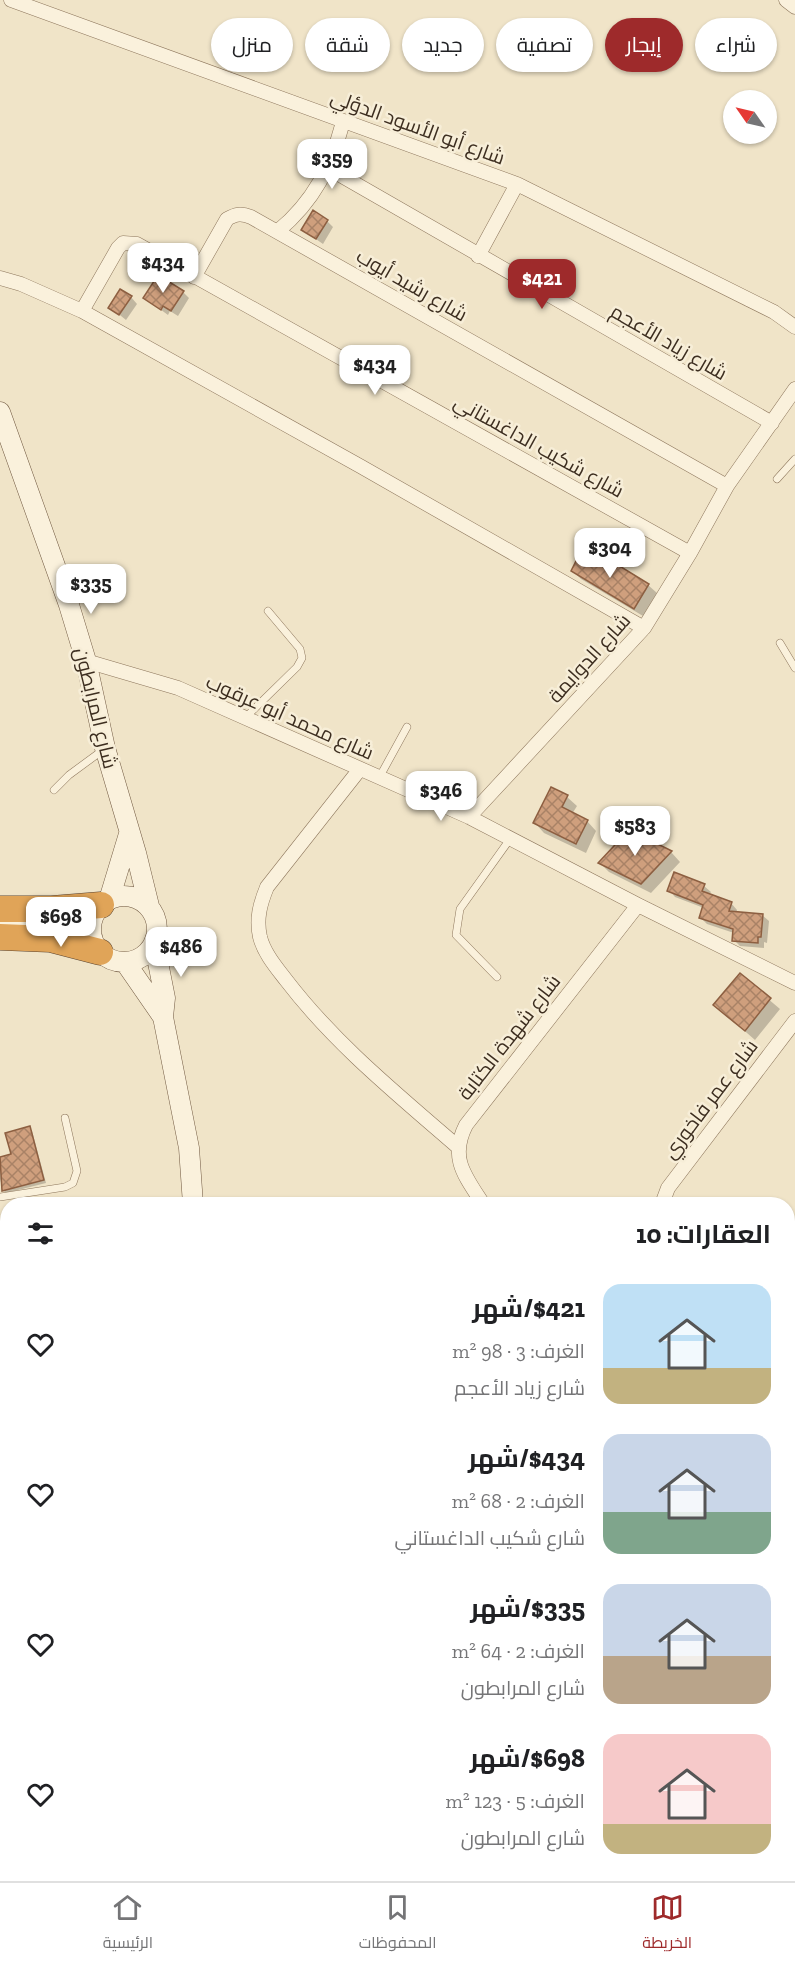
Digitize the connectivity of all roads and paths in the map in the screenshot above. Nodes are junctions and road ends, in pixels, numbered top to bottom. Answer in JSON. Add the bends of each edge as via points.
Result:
{"nodes":[{"id":1,"x":11,"y":0,"type":"edge"},
{"id":2,"x":786,"y":0,"type":"edge"},
{"id":3,"x":795,"y":7,"type":"edge"},
{"id":4,"x":343,"y":122,"type":"junction"},
{"id":5,"x":328,"y":168,"type":"junction"},
{"id":6,"x":517,"y":184,"type":"junction"},
{"id":7,"x":278,"y":231,"type":"junction"},
{"id":8,"x":478,"y":256,"type":"junction"},
{"id":9,"x":194,"y":276,"type":"junction"},
{"id":10,"x":0,"y":278,"type":"edge"},
{"id":11,"x":82,"y":312,"type":"junction"},
{"id":12,"x":795,"y":327,"type":"edge"},
{"id":13,"x":795,"y":389,"type":"edge"},
{"id":14,"x":0,"y":412,"type":"edge"},
{"id":15,"x":772,"y":423,"type":"junction"},
{"id":16,"x":795,"y":459,"type":"edge"},
{"id":17,"x":777,"y":479,"type":"dead end"},
{"id":18,"x":727,"y":486,"type":"junction"},
{"id":19,"x":690,"y":553,"type":"junction"},
{"id":20,"x":268,"y":611,"type":"dead end"},
{"id":21,"x":644,"y":628,"type":"junction"},
{"id":22,"x":780,"y":643,"type":"dead end"},
{"id":23,"x":86,"y":661,"type":"junction"},
{"id":24,"x":795,"y":668,"type":"edge"},
{"id":25,"x":246,"y":717,"type":"junction"},
{"id":26,"x":406,"y":727,"type":"dead end"},
{"id":27,"x":105,"y":748,"type":"junction"},
{"id":28,"x":360,"y":769,"type":"junction"},
{"id":29,"x":379,"y":778,"type":"junction"},
{"id":30,"x":54,"y":790,"type":"dead end"},
{"id":31,"x":469,"y":817,"type":"junction"},
{"id":32,"x":129,"y":834,"type":"junction"},
{"id":33,"x":510,"y":839,"type":"junction"},
{"id":34,"x":102,"y":905,"type":"junction"},
{"id":35,"x":638,"y":905,"type":"junction"},
{"id":36,"x":148,"y":906,"type":"junction"},
{"id":37,"x":0,"y":909,"type":"edge"},
{"id":38,"x":0,"y":923,"type":"edge"},
{"id":39,"x":37,"y":925,"type":"junction"},
{"id":40,"x":0,"y":937,"type":"edge"},
{"id":41,"x":154,"y":942,"type":"junction"},
{"id":42,"x":97,"y":948,"type":"junction"},
{"id":43,"x":125,"y":962,"type":"junction"},
{"id":44,"x":497,"y":977,"type":"dead end"},
{"id":45,"x":795,"y":983,"type":"edge"},
{"id":46,"x":163,"y":1017,"type":"junction"},
{"id":47,"x":795,"y":1021,"type":"edge"},
{"id":48,"x":65,"y":1118,"type":"dead end"},
{"id":49,"x":458,"y":1148,"type":"junction"},
{"id":50,"x":0,"y":1197,"type":"edge"},
{"id":51,"x":194,"y":1197,"type":"edge"},
{"id":52,"x":479,"y":1197,"type":"edge"},
{"id":53,"x":663,"y":1197,"type":"edge"}],
"edges":[{"from":1,"to":4,"type":"street","name":"شارع أبو الأسود الدؤلي"},
{"from":2,"to":3,"type":"street"},
{"from":4,"to":5,"type":"street"},
{"from":4,"to":6,"type":"street","name":"شارع أبو الأسود الدؤلي"},
{"from":5,"to":7,"type":"street","via":[[302,208]]},
{"from":5,"to":8,"type":"street","name":"شارع زياد الأعجم"},
{"from":6,"to":8,"type":"street"},
{"from":6,"to":12,"type":"street","name":"شارع أبو الأسود الدؤلي","via":[[774,312]]},
{"from":7,"to":9,"type":"street","name":"شارع رشيد أيوب","via":[[243,214],[234,215],[222,226]]},
{"from":7,"to":18,"type":"street","name":"شارع رشيد أيوب"},
{"from":8,"to":15,"type":"street","name":"شارع زياد الأعجم"},
{"from":9,"to":11,"type":"street","name":"شارع شكيب الداغستاني","via":[[137,244],[123,243]]},
{"from":9,"to":19,"type":"street","name":"شارع شكيب الداغستاني"},
{"from":10,"to":11,"type":"street"},
{"from":11,"to":21,"type":"street"},
{"from":13,"to":15,"type":"street","name":"شارع الدوايمة"},
{"from":14,"to":23,"type":"street","name":"شارع المرابطون"},
{"from":15,"to":18,"type":"street","name":"شارع الدوايمة"},
{"from":16,"to":17,"type":"lane"},
{"from":18,"to":19,"type":"street","name":"شارع الدوايمة"},
{"from":19,"to":21,"type":"street","name":"شارع الدوايمة"},
{"from":20,"to":25,"type":"lane","via":[[300,649],[302,658]]},
{"from":21,"to":31,"type":"street","name":"شارع الدوايمة"},
{"from":22,"to":24,"type":"lane"},
{"from":23,"to":25,"type":"street","name":"شارع محمد أبو عرقوب","via":[[178,688]]},
{"from":23,"to":27,"type":"street","name":"شارع المرابطون"},
{"from":25,"to":28,"type":"street","name":"شارع محمد أبو عرقوب"},
{"from":26,"to":29,"type":"lane"},
{"from":27,"to":30,"type":"lane"},
{"from":27,"to":32,"type":"street","name":"شارع المرابطون"},
{"from":28,"to":29,"type":"street","name":"شارع محمد أبو عرقوب"},
{"from":28,"to":49,"type":"street","via":[[267,887],[259,912],[261,938],[278,969],[336,1039]]},
{"from":29,"to":31,"type":"street","name":"شارع محمد أبو عرقوب"},
{"from":31,"to":33,"type":"street","name":"شارع محمد أبو عرقوب"},
{"from":32,"to":34,"type":"street"},
{"from":32,"to":36,"type":"street","name":"شارع المرابطون"},
{"from":33,"to":35,"type":"street","name":"شارع محمد أبو عرقوب"},
{"from":33,"to":44,"type":"lane","via":[[460,909],[456,935]]},
{"from":34,"to":36,"type":"street","via":[[119,896],[130,896]]},
{"from":34,"to":37,"type":"highway"},
{"from":34,"to":39,"type":"street","via":[[67,920]]},
{"from":34,"to":42,"type":"street","via":[[92,921],[91,933]]},
{"from":35,"to":45,"type":"street","name":"شارع محمد أبو عرقوب"},
{"from":35,"to":49,"type":"street","name":"شارع شهدة الكتابة","via":[[465,1125]]},
{"from":36,"to":41,"type":"street","via":[[155,917]]},
{"from":38,"to":39,"type":"street"},
{"from":39,"to":42,"type":"street"},
{"from":40,"to":42,"type":"highway","via":[[50,939]]},
{"from":41,"to":43,"type":"street","via":[[137,959]]},
{"from":41,"to":46,"type":"street","via":[[165,998]]},
{"from":42,"to":43,"type":"street","via":[[116,961]]},
{"from":43,"to":46,"type":"street"},
{"from":46,"to":51,"type":"street","via":[[189,1148]]},
{"from":47,"to":53,"type":"street","name":"شارع عمر فاخوري"},
{"from":48,"to":50,"type":"lane","via":[[77,1171],[73,1183]]},
{"from":49,"to":52,"type":"street","via":[[462,1171]]}]}
